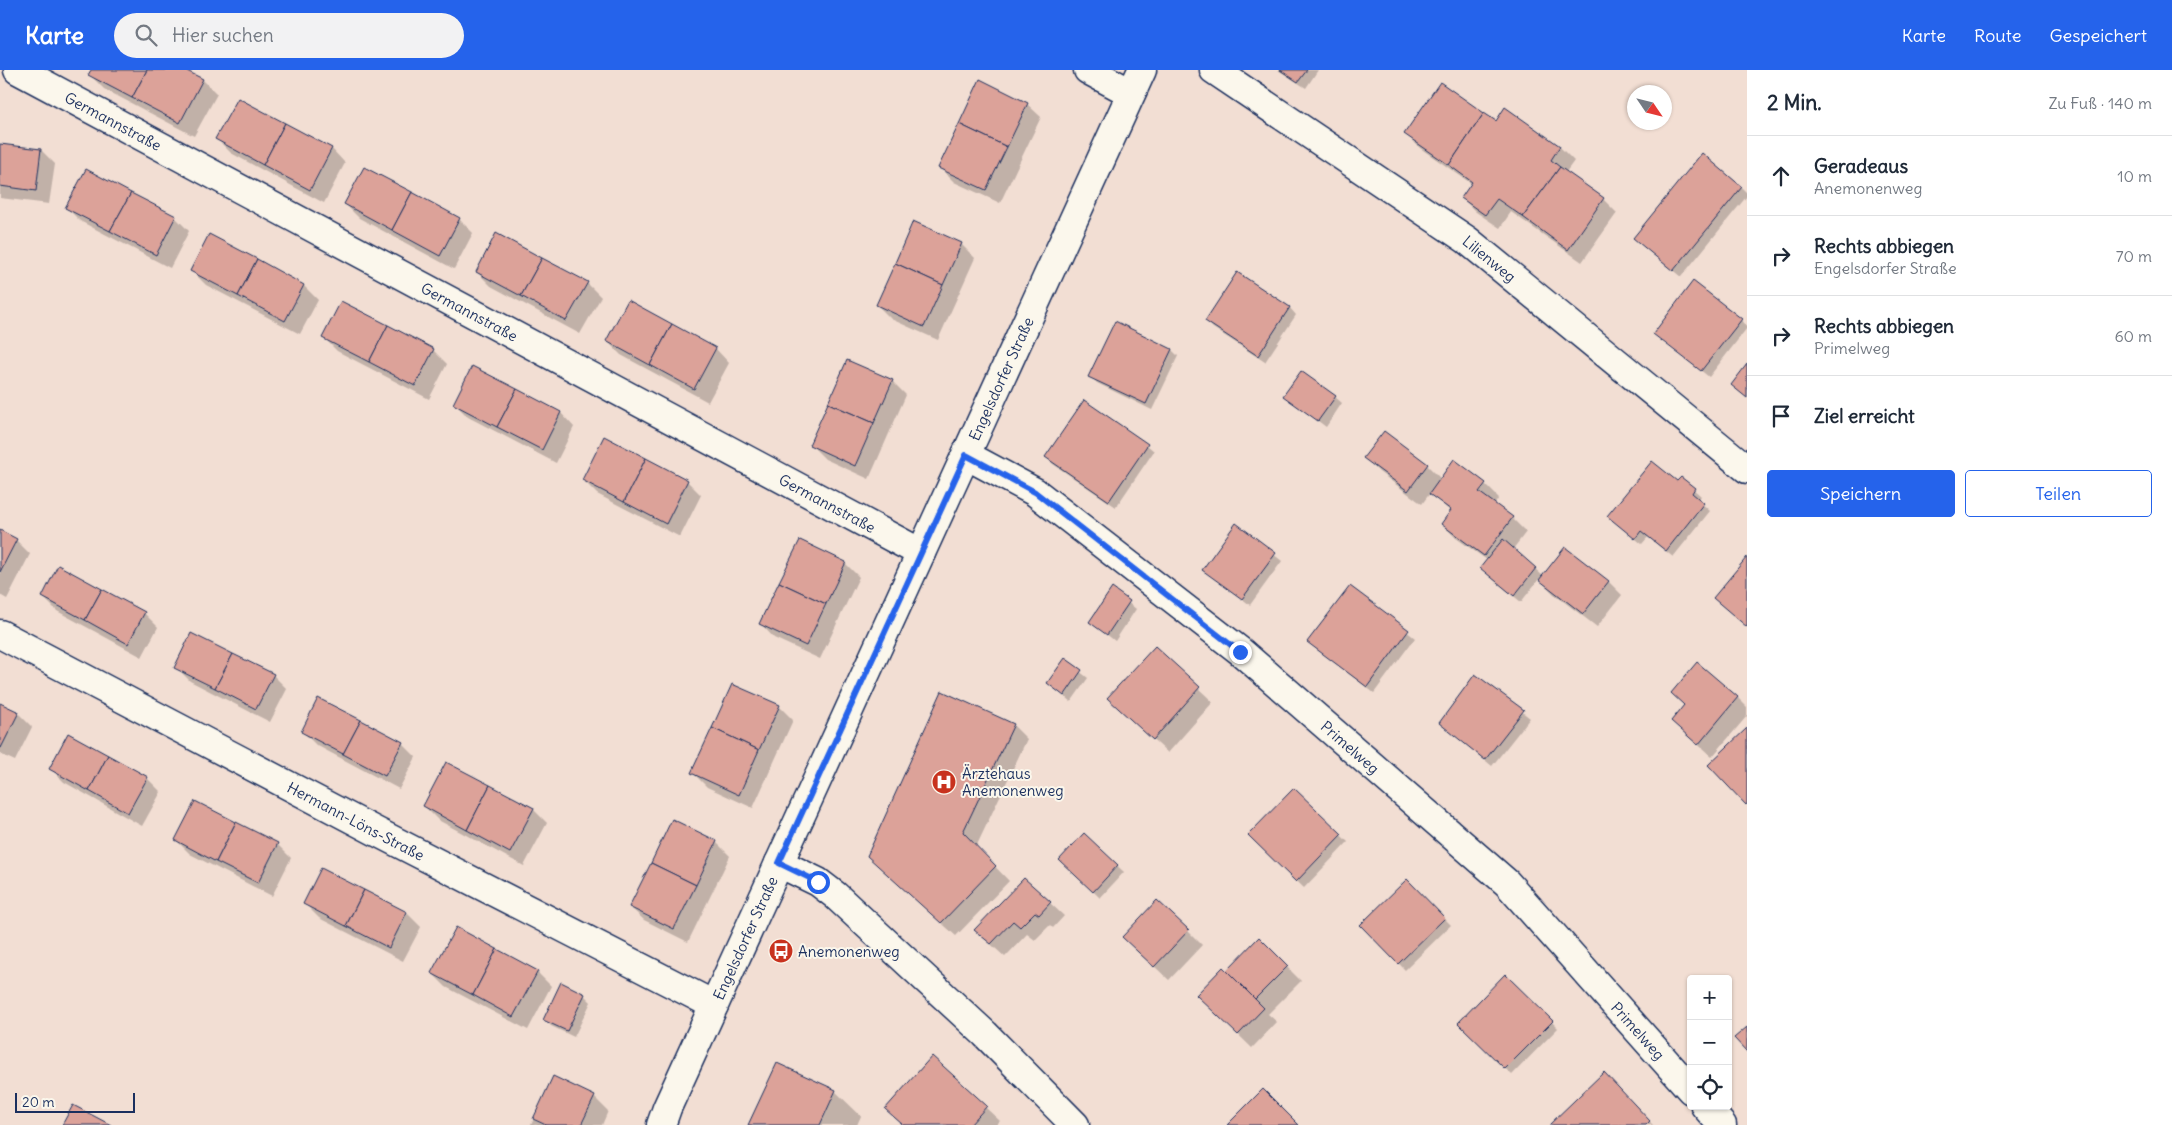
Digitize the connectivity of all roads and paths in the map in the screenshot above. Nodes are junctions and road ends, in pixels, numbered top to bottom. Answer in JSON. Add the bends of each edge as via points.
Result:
{"nodes":[{"id":1,"x":18,"y":70,"type":"edge"},
{"id":2,"x":1088,"y":70,"type":"edge"},
{"id":3,"x":1214,"y":70,"type":"edge"},
{"id":4,"x":1136,"y":81,"type":"edge"},
{"id":5,"x":966,"y":455,"type":"junction"},
{"id":6,"x":1747,"y":469,"type":"edge"},
{"id":7,"x":921,"y":553,"type":"junction"},
{"id":8,"x":0,"y":634,"type":"edge"},
{"id":9,"x":779,"y":863,"type":"junction"},
{"id":10,"x":714,"y":1004,"type":"junction"},
{"id":11,"x":1687,"y":1085,"type":"edge"},
{"id":12,"x":1709,"y":1110,"type":"edge"},
{"id":13,"x":661,"y":1125,"type":"edge"},
{"id":14,"x":1074,"y":1125,"type":"edge"},
{"id":15,"x":1722,"y":1125,"type":"edge"}],
"edges":[{"from":1,"to":7,"type":"street","name":"Germannstraße"},
{"from":2,"to":4,"type":"street"},
{"from":3,"to":6,"type":"street","name":"Lilienweg","via":[[1467,240]]},
{"from":4,"to":5,"type":"street","name":"Engelsdorfer Straße"},
{"from":5,"to":7,"type":"street","name":"Engelsdorfer Straße"},
{"from":5,"to":11,"type":"street","name":"Primelweg","via":[[1035,492],[1240,652],[1507,882]]},
{"from":7,"to":9,"type":"street","name":"Engelsdorfer Straße"},
{"from":8,"to":10,"type":"street","name":"Hermann-Löns-Straße"},
{"from":9,"to":10,"type":"street","name":"Engelsdorfer Straße"},
{"from":9,"to":14,"type":"street","via":[[818,882],[836,895],[985,1034]]},
{"from":10,"to":13,"type":"street","name":"Engelsdorfer Straße"},
{"from":12,"to":15,"type":"street"}]}
